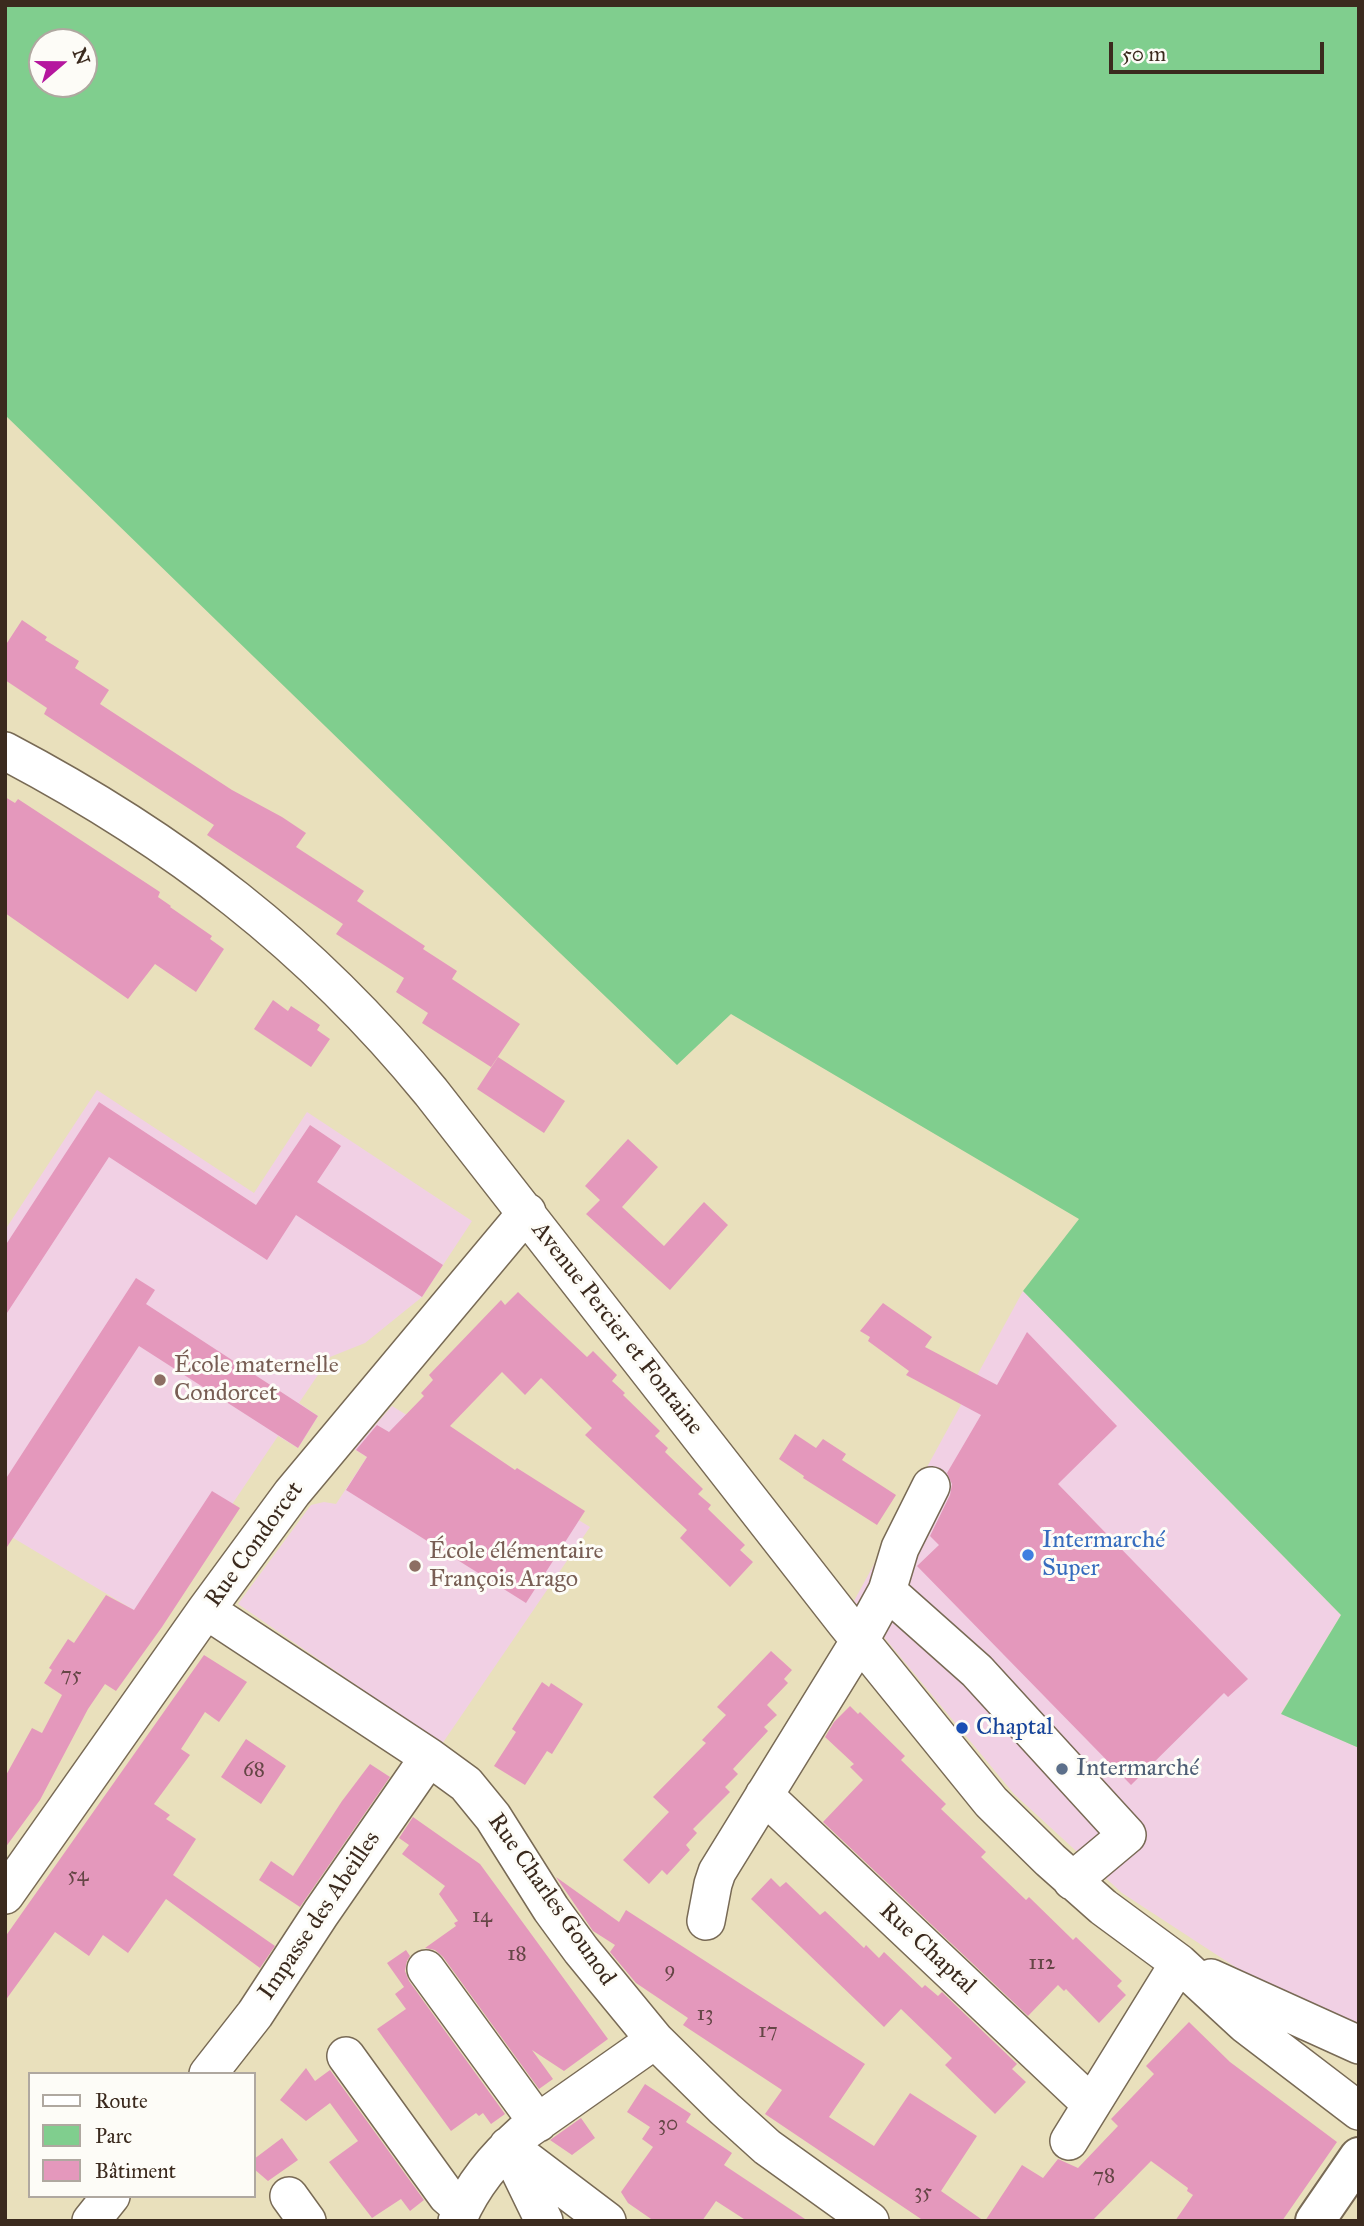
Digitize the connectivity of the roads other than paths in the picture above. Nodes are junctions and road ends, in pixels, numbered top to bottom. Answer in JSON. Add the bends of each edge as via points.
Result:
{"nodes":[{"id":1,"x":5,"y":751,"type":"edge"},
{"id":2,"x":527,"y":1212,"type":"junction"},
{"id":3,"x":931,"y":1486,"type":"dead end"},
{"id":4,"x":887,"y":1591,"type":"junction"},
{"id":5,"x":206,"y":1610,"type":"junction"},
{"id":6,"x":860,"y":1640,"type":"junction"},
{"id":7,"x":429,"y":1757,"type":"junction"},
{"id":8,"x":764,"y":1795,"type":"junction"},
{"id":9,"x":1072,"y":1881,"type":"junction"},
{"id":10,"x":5,"y":1895,"type":"edge"},
{"id":11,"x":706,"y":1921,"type":"dead end"},
{"id":12,"x":1179,"y":1963,"type":"junction"},
{"id":13,"x":426,"y":1969,"type":"dead end"},
{"id":14,"x":655,"y":2040,"type":"junction"},
{"id":15,"x":1359,"y":2045,"type":"edge"},
{"id":16,"x":346,"y":2056,"type":"dead end"},
{"id":17,"x":210,"y":2072,"type":"edge"},
{"id":18,"x":1091,"y":2104,"type":"junction"},
{"id":19,"x":1359,"y":2111,"type":"edge"},
{"id":20,"x":538,"y":2123,"type":"junction"},
{"id":21,"x":1069,"y":2141,"type":"dead end"},
{"id":22,"x":508,"y":2147,"type":"junction"},
{"id":23,"x":1359,"y":2157,"type":"edge"},
{"id":24,"x":109,"y":2198,"type":"edge"},
{"id":25,"x":460,"y":2215,"type":"edge"},
{"id":26,"x":91,"y":2221,"type":"edge"},
{"id":27,"x":544,"y":2221,"type":"edge"},
{"id":28,"x":607,"y":2221,"type":"edge"},
{"id":29,"x":870,"y":2221,"type":"edge"},
{"id":30,"x":1315,"y":2221,"type":"edge"}],
"edges":[{"from":1,"to":2,"type":"street","name":"Avenue Percier et Fontaine","via":[[94,800],[169,849],[285,938],[392,1045]]},
{"from":2,"to":5,"type":"street","name":"Rue Condorcet","via":[[307,1473]]},
{"from":2,"to":6,"type":"street","name":"Avenue Percier et Fontaine"},
{"from":3,"to":4,"type":"street","via":[[896,1559]]},
{"from":4,"to":6,"type":"street"},
{"from":4,"to":9,"type":"street","via":[[977,1671],[1127,1835]]},
{"from":5,"to":7,"type":"street","name":"Rue Charles Gounod"},
{"from":5,"to":10,"type":"street","name":"Rue Condorcet"},
{"from":6,"to":8,"type":"street"},
{"from":6,"to":9,"type":"street","name":"Avenue Percier et Fontaine","via":[[991,1802]]},
{"from":7,"to":14,"type":"street","name":"Rue Charles Gounod","via":[[466,1784],[485,1805],[551,1909]]},
{"from":7,"to":17,"type":"street","name":"Impasse des Abeilles","via":[[255,2014]]},
{"from":8,"to":11,"type":"street","via":[[717,1872]]},
{"from":8,"to":18,"type":"street","name":"Rue Chaptal"},
{"from":9,"to":12,"type":"street","name":"Avenue Percier et Fontaine"},
{"from":12,"to":15,"type":"street","name":"Avenue Percier et Fontaine"},
{"from":12,"to":18,"type":"street"},
{"from":12,"to":19,"type":"street","name":"Avenue Percier et Fontaine","via":[[1245,2024]]},
{"from":13,"to":20,"type":"street"},
{"from":14,"to":20,"type":"street"},
{"from":14,"to":29,"type":"street","name":"Rue Charles Gounod","via":[[767,2147]]},
{"from":16,"to":25,"type":"street"},
{"from":18,"to":21,"type":"street"},
{"from":20,"to":22,"type":"street"},
{"from":22,"to":25,"type":"street","via":[[485,2171]]},
{"from":22,"to":27,"type":"street"},
{"from":22,"to":28,"type":"street"},
{"from":23,"to":30,"type":"main road"},
{"from":24,"to":26,"type":"street"}]}
